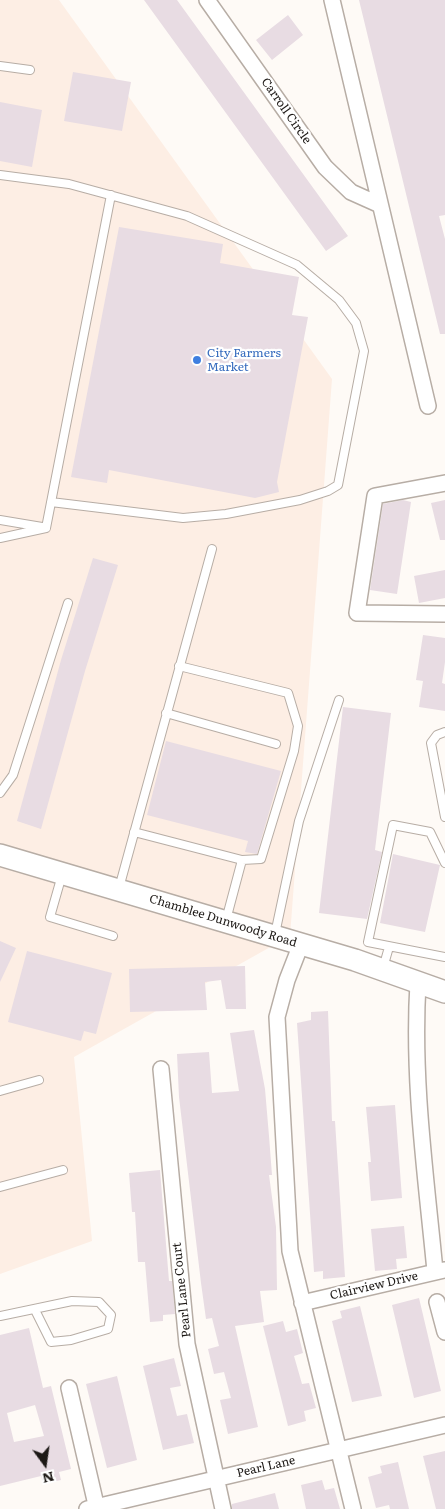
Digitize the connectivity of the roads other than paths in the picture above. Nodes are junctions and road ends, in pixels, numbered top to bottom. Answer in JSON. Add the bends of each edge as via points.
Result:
{"nodes":[{"id":1,"x":207,"y":0,"type":"edge"},
{"id":2,"x":332,"y":0,"type":"edge"},
{"id":3,"x":0,"y":66,"type":"edge"},
{"id":4,"x":30,"y":70,"type":"dead end"},
{"id":5,"x":0,"y":175,"type":"edge"},
{"id":6,"x":111,"y":195,"type":"junction"},
{"id":7,"x":380,"y":205,"type":"junction"},
{"id":8,"x":428,"y":406,"type":"dead end"},
{"id":9,"x":445,"y":483,"type":"edge"},
{"id":10,"x":51,"y":502,"type":"junction"},
{"id":11,"x":0,"y":520,"type":"edge"},
{"id":12,"x":46,"y":528,"type":"junction"},
{"id":13,"x":0,"y":538,"type":"edge"},
{"id":14,"x":212,"y":549,"type":"dead end"},
{"id":15,"x":68,"y":604,"type":"dead end"},
{"id":16,"x":445,"y":614,"type":"edge"},
{"id":17,"x":179,"y":666,"type":"junction"},
{"id":18,"x":339,"y":700,"type":"dead end"},
{"id":19,"x":166,"y":713,"type":"junction"},
{"id":20,"x":445,"y":732,"type":"edge"},
{"id":21,"x":276,"y":744,"type":"dead end"},
{"id":22,"x":0,"y":793,"type":"edge"},
{"id":23,"x":445,"y":817,"type":"edge"},
{"id":24,"x":134,"y":832,"type":"junction"},
{"id":25,"x":0,"y":854,"type":"edge"},
{"id":26,"x":242,"y":860,"type":"junction"},
{"id":27,"x":445,"y":863,"type":"edge"},
{"id":28,"x":62,"y":873,"type":"junction"},
{"id":29,"x":119,"y":890,"type":"junction"},
{"id":30,"x":226,"y":921,"type":"junction"},
{"id":31,"x":113,"y":936,"type":"dead end"},
{"id":32,"x":274,"y":936,"type":"junction"},
{"id":33,"x":301,"y":944,"type":"junction"},
{"id":34,"x":389,"y":948,"type":"junction"},
{"id":35,"x":445,"y":957,"type":"edge"},
{"id":36,"x":383,"y":970,"type":"junction"},
{"id":37,"x":418,"y":983,"type":"junction"},
{"id":38,"x":445,"y":992,"type":"edge"},
{"id":39,"x":160,"y":1069,"type":"dead end"},
{"id":40,"x":40,"y":1080,"type":"dead end"},
{"id":41,"x":0,"y":1091,"type":"edge"},
{"id":42,"x":63,"y":1170,"type":"dead end"},
{"id":43,"x":0,"y":1187,"type":"edge"},
{"id":44,"x":440,"y":1270,"type":"edge"},
{"id":45,"x":437,"y":1302,"type":"dead end"},
{"id":46,"x":302,"y":1303,"type":"junction"},
{"id":47,"x":36,"y":1310,"type":"junction"},
{"id":48,"x":0,"y":1316,"type":"edge"},
{"id":49,"x":445,"y":1332,"type":"edge"},
{"id":50,"x":69,"y":1388,"type":"dead end"},
{"id":51,"x":445,"y":1425,"type":"edge"},
{"id":52,"x":339,"y":1450,"type":"junction"},
{"id":53,"x":216,"y":1478,"type":"junction"},
{"id":54,"x":94,"y":1508,"type":"edge"},
{"id":55,"x":223,"y":1509,"type":"edge"},
{"id":56,"x":353,"y":1509,"type":"edge"}],
"edges":[{"from":1,"to":7,"type":"street","name":"Carroll Circle","via":[[325,168],[351,192]]},
{"from":2,"to":7,"type":"street"},
{"from":3,"to":4,"type":"lane"},
{"from":5,"to":6,"type":"lane","via":[[69,184]]},
{"from":6,"to":10,"type":"lane"},
{"from":6,"to":10,"type":"lane","via":[[187,216],[297,266],[339,300],[356,323],[364,351],[338,484],[328,491],[300,500],[226,514],[184,518]]},
{"from":7,"to":8,"type":"street"},
{"from":9,"to":16,"type":"street","via":[[375,496],[357,612]]},
{"from":10,"to":12,"type":"lane"},
{"from":11,"to":12,"type":"lane"},
{"from":12,"to":13,"type":"lane"},
{"from":14,"to":17,"type":"lane"},
{"from":15,"to":22,"type":"lane","via":[[13,775]]},
{"from":17,"to":19,"type":"lane"},
{"from":17,"to":26,"type":"lane","via":[[288,692],[298,726],[294,751],[262,859]]},
{"from":18,"to":32,"type":"lane","via":[[300,821]]},
{"from":19,"to":21,"type":"lane"},
{"from":19,"to":24,"type":"lane"},
{"from":20,"to":23,"type":"lane","via":[[437,735],[431,743]]},
{"from":24,"to":26,"type":"lane"},
{"from":24,"to":29,"type":"lane"},
{"from":25,"to":28,"type":"street","name":"Chamblee Dunwoody Road"},
{"from":26,"to":30,"type":"lane"},
{"from":27,"to":34,"type":"lane","via":[[430,832],[393,825],[368,942]]},
{"from":28,"to":29,"type":"street","name":"Chamblee Dunwoody Road"},
{"from":28,"to":31,"type":"lane","via":[[50,917]]},
{"from":29,"to":30,"type":"street","name":"Chamblee Dunwoody Road"},
{"from":30,"to":32,"type":"street","name":"Chamblee Dunwoody Road"},
{"from":32,"to":33,"type":"street","name":"Chamblee Dunwoody Road"},
{"from":33,"to":36,"type":"street","name":"Chamblee Dunwoody Road"},
{"from":33,"to":46,"type":"street","via":[[277,1018],[290,1251]]},
{"from":34,"to":35,"type":"lane"},
{"from":34,"to":36,"type":"lane"},
{"from":36,"to":37,"type":"street","name":"Chamblee Dunwoody Road"},
{"from":37,"to":38,"type":"street","name":"Chamblee Dunwoody Road"},
{"from":37,"to":44,"type":"street","via":[[417,1077]]},
{"from":39,"to":53,"type":"street","name":"Pearl Lane Court","via":[[187,1344]]},
{"from":40,"to":41,"type":"lane"},
{"from":42,"to":43,"type":"lane"},
{"from":44,"to":46,"type":"street","name":"Clairview Drive"},
{"from":45,"to":49,"type":"street"},
{"from":46,"to":52,"type":"street"},
{"from":47,"to":47,"type":"lane","via":[[72,1301],[99,1302],[111,1315],[108,1329],[51,1342]]},
{"from":47,"to":48,"type":"lane"},
{"from":50,"to":54,"type":"street"},
{"from":51,"to":52,"type":"street","name":"Pearl Lane"},
{"from":52,"to":53,"type":"street","name":"Pearl Lane"},
{"from":52,"to":56,"type":"street"},
{"from":53,"to":54,"type":"street","name":"Pearl Lane"},
{"from":53,"to":55,"type":"street","name":"Pearl Lane Court"}]}
